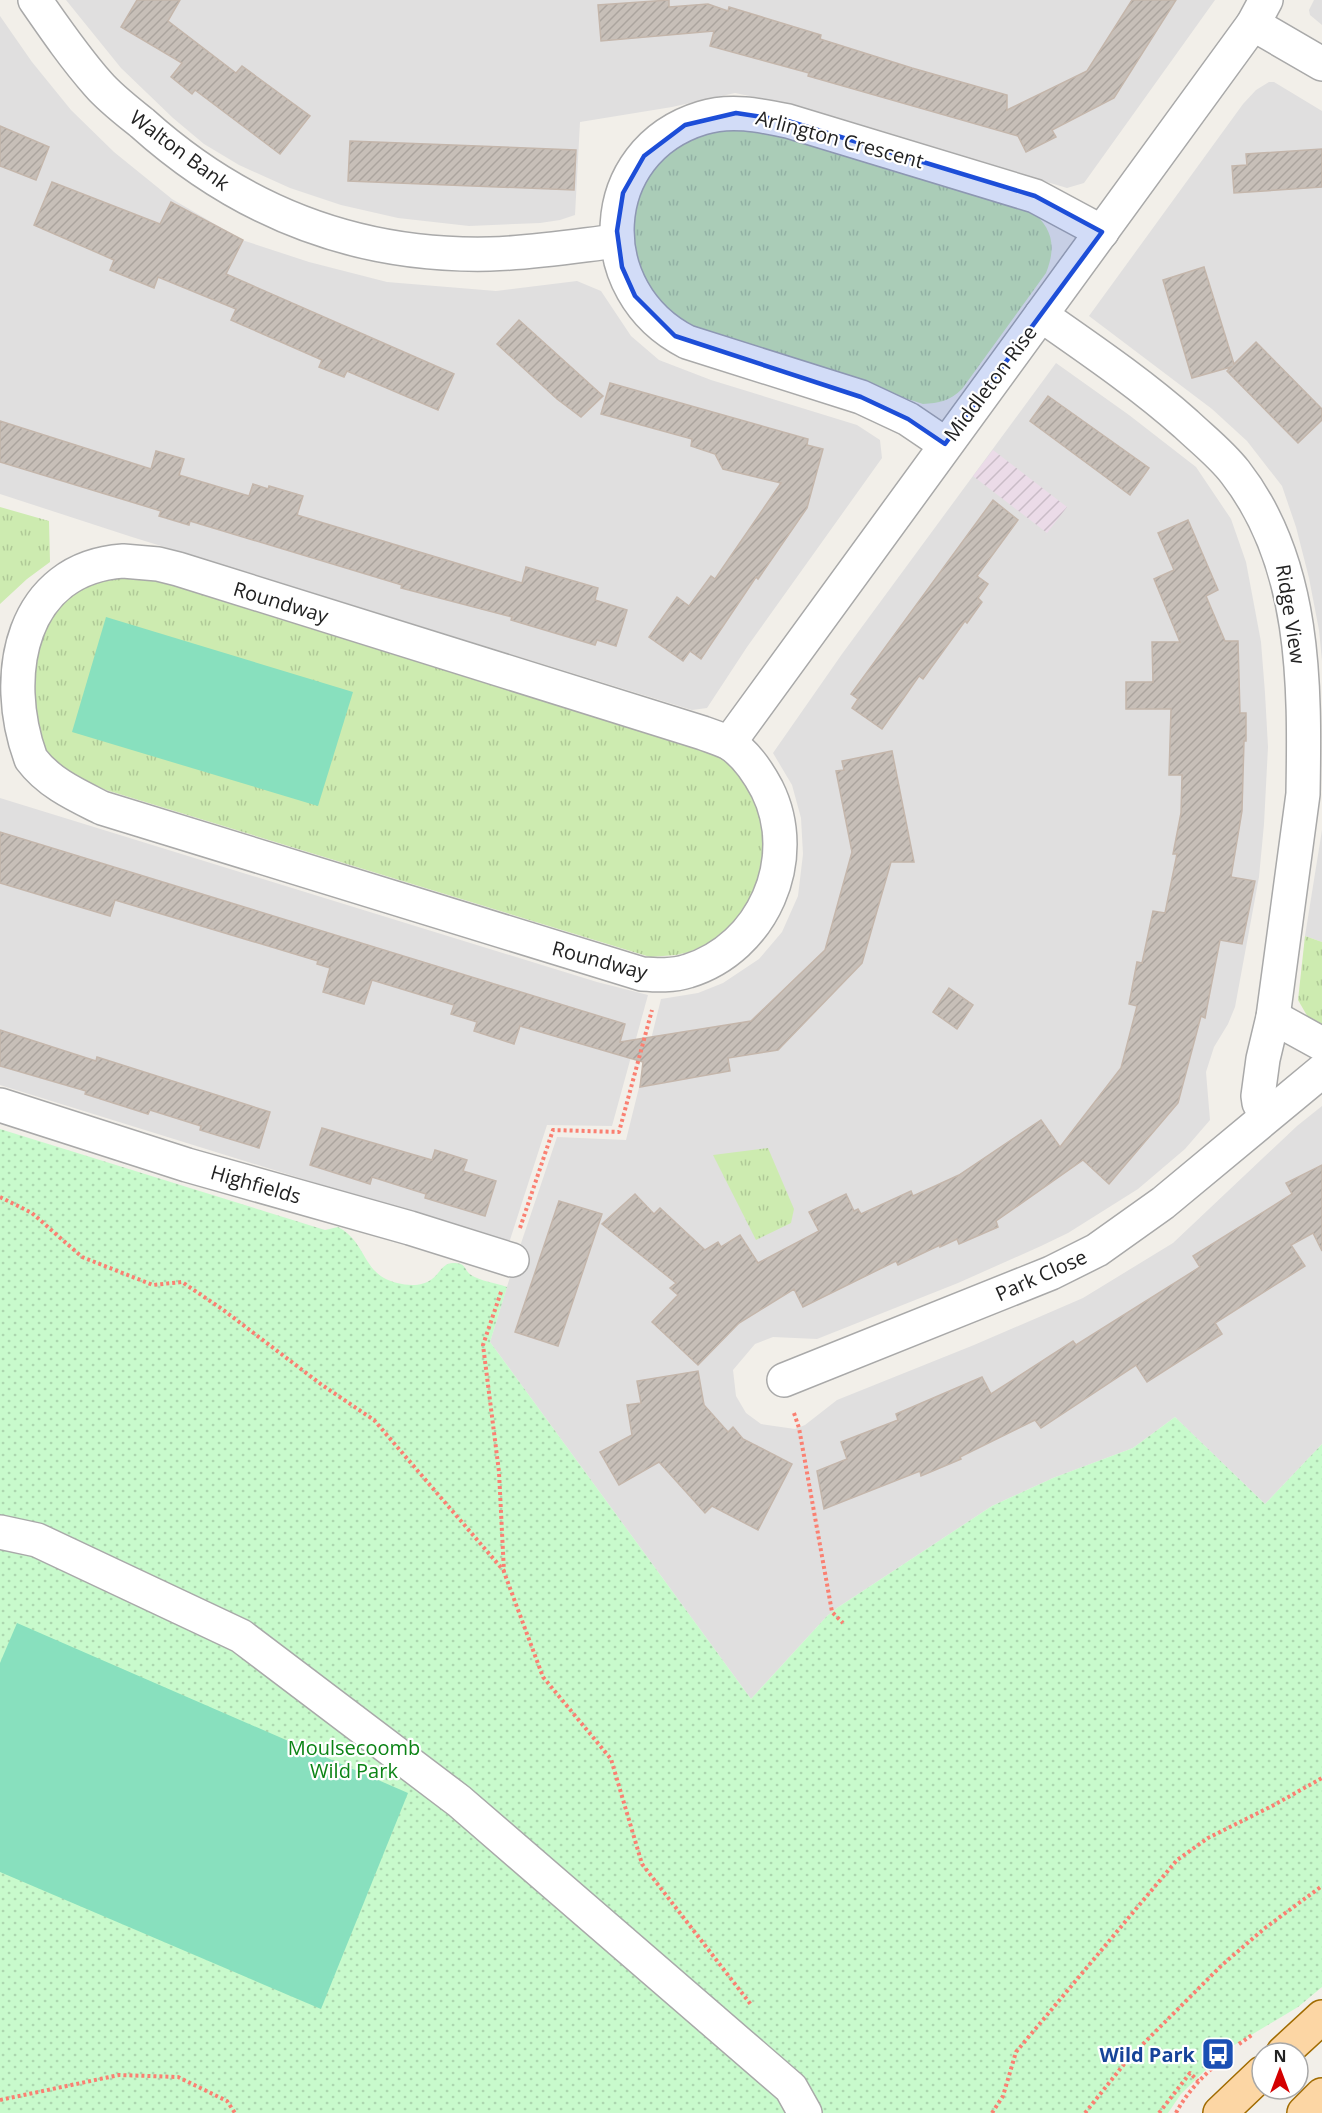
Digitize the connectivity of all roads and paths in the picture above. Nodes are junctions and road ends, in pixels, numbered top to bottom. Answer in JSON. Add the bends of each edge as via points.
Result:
{"nodes":[{"id":1,"x":35,"y":0,"type":"edge"},
{"id":2,"x":1260,"y":12,"type":"edge"},
{"id":3,"x":1322,"y":64,"type":"edge"},
{"id":4,"x":1102,"y":232,"type":"junction"},
{"id":5,"x":617,"y":241,"type":"junction"},
{"id":6,"x":1041,"y":315,"type":"junction"},
{"id":7,"x":945,"y":444,"type":"junction"},
{"id":8,"x":5,"y":644,"type":"edge"},
{"id":9,"x":729,"y":743,"type":"junction"},
{"id":10,"x":656,"y":975,"type":"junction"},
{"id":11,"x":1273,"y":1017,"type":"junction"},
{"id":12,"x":1322,"y":1044,"type":"edge"},
{"id":13,"x":1322,"y":1071,"type":"edge"},
{"id":14,"x":0,"y":1106,"type":"edge"},
{"id":15,"x":1267,"y":1115,"type":"junction"},
{"id":16,"x":0,"y":1197,"type":"edge"},
{"id":17,"x":512,"y":1260,"type":"junction"},
{"id":18,"x":784,"y":1380,"type":"joint"},
{"id":19,"x":0,"y":1532,"type":"edge"},
{"id":20,"x":504,"y":1572,"type":"junction"},
{"id":21,"x":843,"y":1623,"type":"dead end"},
{"id":22,"x":1322,"y":1778,"type":"edge"},
{"id":23,"x":1322,"y":1886,"type":"edge"},
{"id":24,"x":758,"y":2014,"type":"dead end"},
{"id":25,"x":1322,"y":2017,"type":"edge"},
{"id":26,"x":1296,"y":2041,"type":"edge"},
{"id":27,"x":1250,"y":2084,"type":"edge"},
{"id":28,"x":1322,"y":2095,"type":"edge"},
{"id":29,"x":0,"y":2100,"type":"edge"},
{"id":30,"x":235,"y":2113,"type":"edge"},
{"id":31,"x":804,"y":2113,"type":"edge"},
{"id":32,"x":992,"y":2113,"type":"edge"},
{"id":33,"x":1085,"y":2113,"type":"edge"},
{"id":34,"x":1220,"y":2113,"type":"edge"},
{"id":35,"x":1304,"y":2113,"type":"edge"}],
"edges":[{"from":1,"to":5,"type":"street","name":"Walton Bank","via":[[99,86],[198,169],[271,211],[356,240],[459,253],[526,251]]},
{"from":2,"to":3,"type":"street","name":"Middleton Rise"},
{"from":2,"to":4,"type":"street","name":"Middleton Rise"},
{"from":4,"to":5,"type":"street","name":"Arlington Crescent","via":[[1035,196],[788,121],[736,113],[685,125],[644,156],[623,193]]},
{"from":4,"to":6,"type":"street","name":"Middleton Rise"},
{"from":5,"to":7,"type":"street","name":"Arlington Crescent","via":[[622,267],[635,296],[675,336],[861,397],[908,419]]},
{"from":6,"to":7,"type":"street","name":"Middleton Rise"},
{"from":6,"to":11,"type":"street","name":"Ridge View","via":[[1140,386],[1218,453],[1253,498],[1282,557],[1298,634],[1303,772],[1299,834]]},
{"from":7,"to":9,"type":"street","name":"Middleton Rise"},
{"from":8,"to":9,"type":"street","name":"Roundway","via":[[36,601],[68,575],[108,562],[158,564]]},
{"from":8,"to":10,"type":"street","name":"Roundway","via":[[4,692],[20,743],[60,786],[76,795],[102,808],[625,970]]},
{"from":9,"to":10,"type":"street","name":"Roundway","via":[[757,772],[774,806],[780,859],[775,883],[765,907],[732,948],[689,971]]},
{"from":10,"to":17,"type":"path","via":[[655,997],[619,1132],[553,1130]]},
{"from":11,"to":12,"type":"street"},
{"from":11,"to":15,"type":"street","name":"Ridge View","via":[[1258,1096]]},
{"from":13,"to":15,"type":"street","name":"Park Close"},
{"from":14,"to":17,"type":"street","name":"Highfields"},
{"from":15,"to":18,"type":"street","name":"Park Close","via":[[1163,1203],[1097,1250],[1051,1273]]},
{"from":16,"to":20,"type":"path","via":[[32,1214],[82,1257],[153,1286],[182,1282],[374,1420]]},
{"from":17,"to":20,"type":"path","via":[[483,1345],[499,1472]]},
{"from":18,"to":21,"type":"path","via":[[800,1428],[832,1612]]},
{"from":19,"to":31,"type":"street","via":[[38,1540],[241,1636],[459,1801],[791,2088]]},
{"from":20,"to":24,"type":"path","via":[[543,1677],[611,1759],[642,1864]]},
{"from":22,"to":32,"type":"path","via":[[1208,1838],[1177,1860],[1016,2052],[1003,2096]]},
{"from":23,"to":33,"type":"path","via":[[1222,1965],[1129,2058]]},
{"from":25,"to":26,"type":"main road"},
{"from":27,"to":34,"type":"main road"},
{"from":28,"to":35,"type":"main road"},
{"from":29,"to":30,"type":"path","via":[[119,2075],[178,2077],[227,2101]]}]}
